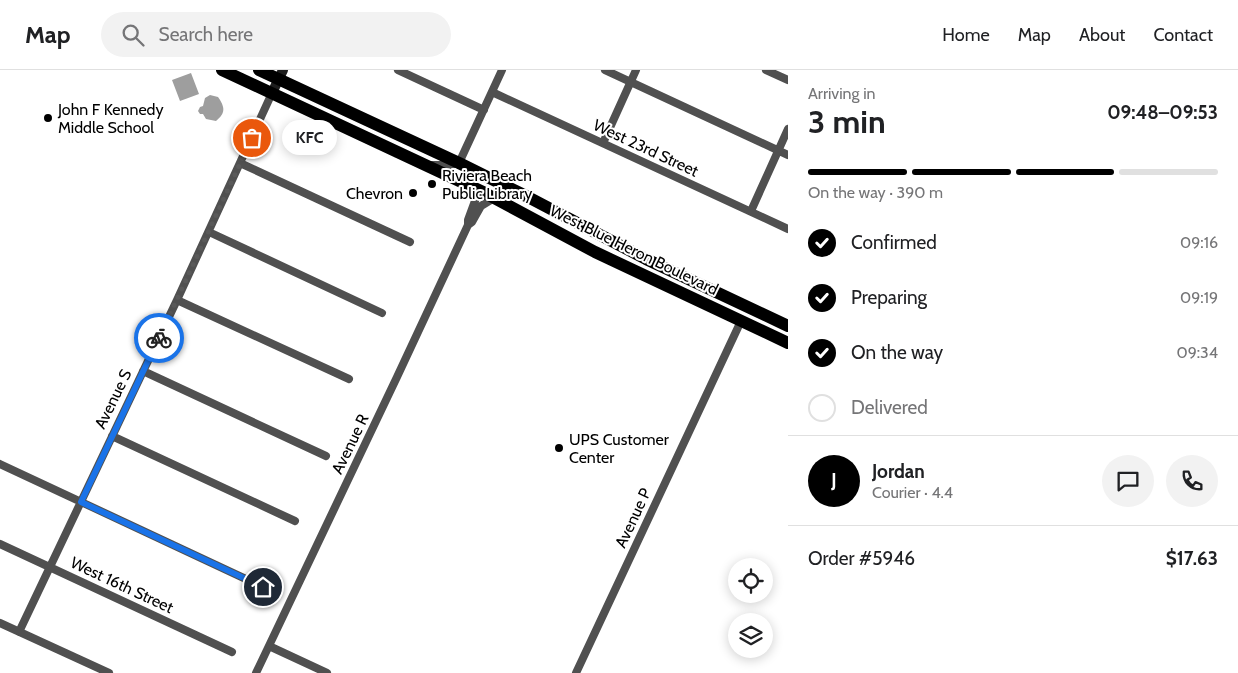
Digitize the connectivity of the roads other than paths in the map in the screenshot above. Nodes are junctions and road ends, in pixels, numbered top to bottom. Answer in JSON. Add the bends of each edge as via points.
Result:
{"nodes":[{"id":1,"x":222,"y":70,"type":"edge"},
{"id":2,"x":259,"y":70,"type":"edge"},
{"id":3,"x":398,"y":70,"type":"edge"},
{"id":4,"x":502,"y":70,"type":"edge"},
{"id":5,"x":605,"y":70,"type":"edge"},
{"id":6,"x":636,"y":70,"type":"edge"},
{"id":7,"x":766,"y":70,"type":"edge"},
{"id":8,"x":281,"y":75,"type":"edge"},
{"id":9,"x":788,"y":80,"type":"edge"},
{"id":10,"x":630,"y":82,"type":"junction"},
{"id":11,"x":492,"y":92,"type":"junction"},
{"id":12,"x":272,"y":93,"type":"junction"},
{"id":13,"x":484,"y":110,"type":"junction"},
{"id":14,"x":788,"y":129,"type":"edge"},
{"id":15,"x":603,"y":143,"type":"junction"},
{"id":16,"x":778,"y":150,"type":"junction"},
{"id":17,"x":788,"y":155,"type":"edge"},
{"id":18,"x":240,"y":163,"type":"junction"},
{"id":19,"x":459,"y":163,"type":"junction"},
{"id":20,"x":423,"y":164,"type":"junction"},
{"id":21,"x":479,"y":190,"type":"junction"},
{"id":22,"x":494,"y":198,"type":"junction"},
{"id":23,"x":750,"y":211,"type":"junction"},
{"id":24,"x":468,"y":225,"type":"junction"},
{"id":25,"x":788,"y":229,"type":"edge"},
{"id":26,"x":208,"y":232,"type":"junction"},
{"id":27,"x":410,"y":242,"type":"dead end"},
{"id":28,"x":658,"y":282,"type":"junction"},
{"id":29,"x":177,"y":300,"type":"junction"},
{"id":30,"x":739,"y":303,"type":"junction"},
{"id":31,"x":382,"y":313,"type":"dead end"},
{"id":32,"x":741,"y":321,"type":"junction"},
{"id":33,"x":788,"y":326,"type":"edge"},
{"id":34,"x":788,"y":333,"type":"edge"},
{"id":35,"x":788,"y":343,"type":"edge"},
{"id":36,"x":143,"y":371,"type":"junction"},
{"id":37,"x":349,"y":379,"type":"dead end"},
{"id":38,"x":112,"y":436,"type":"junction"},
{"id":39,"x":326,"y":456,"type":"dead end"},
{"id":40,"x":0,"y":464,"type":"edge"},
{"id":41,"x":81,"y":502,"type":"junction"},
{"id":42,"x":295,"y":521,"type":"dead end"},
{"id":43,"x":0,"y":544,"type":"edge"},
{"id":44,"x":50,"y":567,"type":"junction"},
{"id":45,"x":263,"y":587,"type":"dead end"},
{"id":46,"x":0,"y":623,"type":"edge"},
{"id":47,"x":19,"y":632,"type":"junction"},
{"id":48,"x":269,"y":646,"type":"junction"},
{"id":49,"x":232,"y":652,"type":"dead end"},
{"id":50,"x":109,"y":673,"type":"edge"},
{"id":51,"x":256,"y":673,"type":"edge"},
{"id":52,"x":328,"y":673,"type":"edge"},
{"id":53,"x":576,"y":673,"type":"edge"}],
"edges":[{"from":1,"to":12,"type":"main road","name":"West Blue Heron Boulevard"},
{"from":2,"to":8,"type":"main road","name":"West Blue Heron Boulevard"},
{"from":3,"to":13,"type":"street"},
{"from":4,"to":11,"type":"street"},
{"from":5,"to":10,"type":"street"},
{"from":6,"to":10,"type":"street"},
{"from":7,"to":9,"type":"street"},
{"from":8,"to":12,"type":"street","name":"Avenue S"},
{"from":8,"to":19,"type":"main road","name":"West Blue Heron Boulevard"},
{"from":10,"to":15,"type":"street"},
{"from":10,"to":16,"type":"street"},
{"from":11,"to":13,"type":"street"},
{"from":11,"to":15,"type":"street","name":"West 23rd Street"},
{"from":12,"to":18,"type":"street","name":"Avenue S"},
{"from":12,"to":20,"type":"main road","name":"West Blue Heron Boulevard"},
{"from":13,"to":19,"type":"street"},
{"from":14,"to":16,"type":"street"},
{"from":15,"to":23,"type":"street","name":"West 23rd Street"},
{"from":16,"to":17,"type":"street"},
{"from":16,"to":23,"type":"street"},
{"from":18,"to":26,"type":"street","name":"Avenue S"},
{"from":18,"to":27,"type":"street"},
{"from":19,"to":20,"type":"street"},
{"from":19,"to":30,"type":"main road","name":"West Blue Heron Boulevard"},
{"from":20,"to":21,"type":"main road","name":"West Blue Heron Boulevard"},
{"from":21,"to":22,"type":"main road","name":"West Blue Heron Boulevard"},
{"from":21,"to":24,"type":"street","name":"Avenue R"},
{"from":22,"to":24,"type":"street","name":"Avenue R","via":[[481,206]]},
{"from":22,"to":28,"type":"main road","name":"West Blue Heron Boulevard"},
{"from":23,"to":25,"type":"street","name":"West 23rd Street"},
{"from":24,"to":48,"type":"street","name":"Avenue R"},
{"from":26,"to":29,"type":"street","name":"Avenue S"},
{"from":26,"to":31,"type":"street"},
{"from":28,"to":30,"type":"main road","via":[[671,280],[729,306]]},
{"from":28,"to":32,"type":"main road","name":"West Blue Heron Boulevard"},
{"from":29,"to":36,"type":"street","name":"Avenue S"},
{"from":29,"to":37,"type":"street"},
{"from":30,"to":33,"type":"main road","name":"West Blue Heron Boulevard"},
{"from":32,"to":34,"type":"main road","via":[[752,317]]},
{"from":32,"to":35,"type":"main road","name":"West Blue Heron Boulevard"},
{"from":32,"to":53,"type":"street","name":"Avenue P"},
{"from":36,"to":38,"type":"street","name":"Avenue S"},
{"from":36,"to":39,"type":"street"},
{"from":38,"to":41,"type":"street","name":"Avenue S"},
{"from":38,"to":42,"type":"street"},
{"from":40,"to":41,"type":"street"},
{"from":41,"to":44,"type":"street","name":"Avenue S"},
{"from":41,"to":45,"type":"street"},
{"from":43,"to":44,"type":"street","name":"West 16th Street"},
{"from":44,"to":47,"type":"street","name":"Avenue S"},
{"from":44,"to":49,"type":"street","name":"West 16th Street"},
{"from":46,"to":47,"type":"street"},
{"from":47,"to":50,"type":"street"},
{"from":48,"to":51,"type":"street","name":"Avenue R"},
{"from":48,"to":52,"type":"street"}]}
